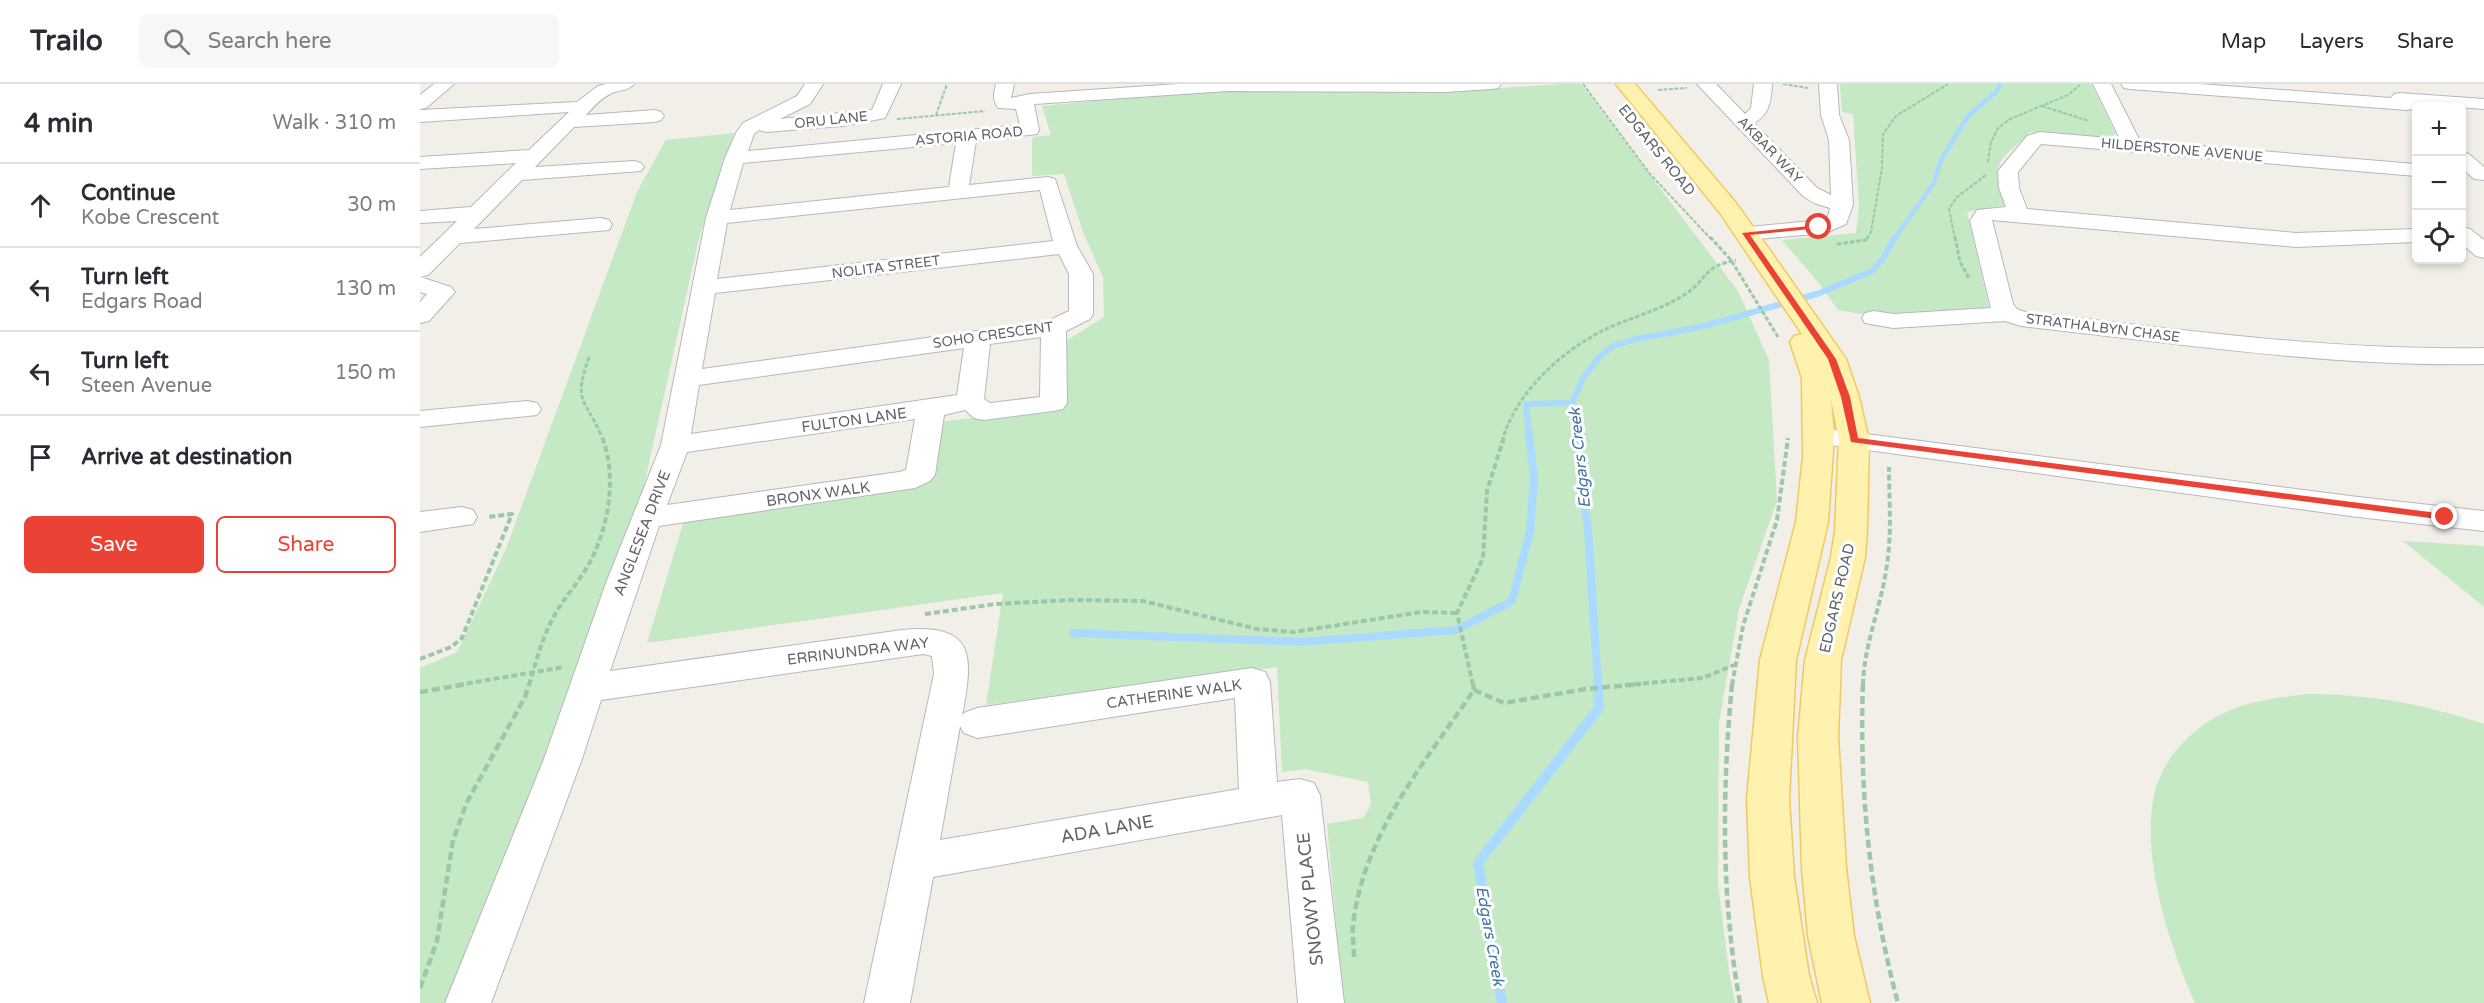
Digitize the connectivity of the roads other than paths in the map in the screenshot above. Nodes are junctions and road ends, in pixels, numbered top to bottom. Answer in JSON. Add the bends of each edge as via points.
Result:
{"nodes":[{"id":1,"x":445,"y":84,"type":"edge"},
{"id":2,"x":625,"y":84,"type":"edge"},
{"id":3,"x":814,"y":84,"type":"edge"},
{"id":4,"x":892,"y":84,"type":"edge"},
{"id":5,"x":1005,"y":84,"type":"edge"},
{"id":6,"x":1492,"y":84,"type":"edge"},
{"id":7,"x":1605,"y":84,"type":"edge"},
{"id":8,"x":1625,"y":84,"type":"edge"},
{"id":9,"x":1706,"y":84,"type":"edge"},
{"id":10,"x":1763,"y":84,"type":"edge"},
{"id":11,"x":2102,"y":84,"type":"edge"},
{"id":12,"x":2130,"y":84,"type":"edge"},
{"id":13,"x":2279,"y":84,"type":"edge"},
{"id":14,"x":1331,"y":85,"type":"edge"},
{"id":15,"x":1820,"y":86,"type":"edge"},
{"id":16,"x":1079,"y":90,"type":"edge"},
{"id":17,"x":553,"y":92,"type":"dead end"},
{"id":18,"x":2401,"y":99,"type":"edge"},
{"id":19,"x":1023,"y":103,"type":"junction"},
{"id":20,"x":420,"y":104,"type":"edge"},
{"id":21,"x":2484,"y":104,"type":"edge"},
{"id":22,"x":536,"y":108,"type":"junction"},
{"id":23,"x":574,"y":115,"type":"junction"},
{"id":24,"x":420,"y":116,"type":"edge"},
{"id":25,"x":655,"y":116,"type":"dead end"},
{"id":26,"x":1743,"y":122,"type":"junction"},
{"id":27,"x":750,"y":127,"type":"junction"},
{"id":28,"x":967,"y":136,"type":"junction"},
{"id":29,"x":2133,"y":145,"type":"junction"},
{"id":30,"x":535,"y":156,"type":"junction"},
{"id":31,"x":735,"y":158,"type":"junction"},
{"id":32,"x":420,"y":163,"type":"edge"},
{"id":33,"x":2466,"y":163,"type":"edge"},
{"id":34,"x":634,"y":166,"type":"dead end"},
{"id":35,"x":516,"y":174,"type":"junction"},
{"id":36,"x":2476,"y":175,"type":"edge"},
{"id":37,"x":2412,"y":178,"type":"edge"},
{"id":38,"x":958,"y":193,"type":"junction"},
{"id":39,"x":1842,"y":205,"type":"junction"},
{"id":40,"x":477,"y":213,"type":"junction"},
{"id":41,"x":2019,"y":215,"type":"junction"},
{"id":42,"x":420,"y":217,"type":"edge"},
{"id":43,"x":717,"y":218,"type":"junction"},
{"id":44,"x":601,"y":225,"type":"dead end"},
{"id":45,"x":1746,"y":233,"type":"junction"},
{"id":46,"x":2412,"y":236,"type":"edge"},
{"id":47,"x":454,"y":237,"type":"junction"},
{"id":48,"x":2466,"y":237,"type":"edge"},
{"id":49,"x":1066,"y":246,"type":"junction"},
{"id":50,"x":2484,"y":251,"type":"edge"},
{"id":51,"x":420,"y":270,"type":"edge"},
{"id":52,"x":1753,"y":271,"type":"junction"},
{"id":53,"x":420,"y":284,"type":"edge"},
{"id":54,"x":705,"y":287,"type":"junction"},
{"id":55,"x":2008,"y":314,"type":"junction"},
{"id":56,"x":420,"y":316,"type":"edge"},
{"id":57,"x":1874,"y":318,"type":"dead end"},
{"id":58,"x":1054,"y":328,"type":"junction"},
{"id":59,"x":978,"y":337,"type":"junction"},
{"id":60,"x":2484,"y":356,"type":"edge"},
{"id":61,"x":687,"y":379,"type":"junction"},
{"id":62,"x":970,"y":401,"type":"junction"},
{"id":63,"x":527,"y":409,"type":"dead end"},
{"id":64,"x":931,"y":409,"type":"junction"},
{"id":65,"x":420,"y":419,"type":"edge"},
{"id":66,"x":1837,"y":438,"type":"junction"},
{"id":67,"x":675,"y":445,"type":"junction"},
{"id":68,"x":462,"y":517,"type":"road end"},
{"id":69,"x":648,"y":518,"type":"junction"},
{"id":70,"x":2484,"y":521,"type":"edge"},
{"id":71,"x":420,"y":522,"type":"edge"},
{"id":72,"x":592,"y":675,"type":"junction"},
{"id":73,"x":977,"y":723,"type":"dead end"},
{"id":74,"x":1300,"y":795,"type":"joint"},
{"id":75,"x":1259,"y":802,"type":"junction"},
{"id":76,"x":915,"y":862,"type":"junction"},
{"id":77,"x":468,"y":1003,"type":"edge"},
{"id":78,"x":887,"y":1003,"type":"edge"},
{"id":79,"x":1321,"y":1003,"type":"edge"},
{"id":80,"x":1793,"y":1003,"type":"edge"},
{"id":81,"x":1846,"y":1003,"type":"edge"}],
"edges":[{"from":1,"to":20,"type":"street"},
{"from":2,"to":23,"type":"street","via":[[604,90]]},
{"from":3,"to":27,"type":"street","via":[[804,100]]},
{"from":4,"to":27,"type":"street","name":"ORU LANE","via":[[879,114]]},
{"from":5,"to":19,"type":"street","via":[[1004,104]]},
{"from":6,"to":14,"type":"street","name":"ASTORIA ROAD"},
{"from":7,"to":52,"type":"main road","name":"EDGARS ROAD"},
{"from":8,"to":45,"type":"main road","name":"EDGARS ROAD"},
{"from":9,"to":26,"type":"street","name":"AKBAR WAY"},
{"from":10,"to":26,"type":"street","via":[[1760,111]]},
{"from":11,"to":29,"type":"street"},
{"from":12,"to":18,"type":"street"},
{"from":13,"to":18,"type":"street"},
{"from":14,"to":16,"type":"street","name":"ASTORIA ROAD"},
{"from":15,"to":39,"type":"street","via":[[1839,140]]},
{"from":16,"to":19,"type":"street","name":"ASTORIA ROAD"},
{"from":17,"to":22,"type":"street"},
{"from":18,"to":21,"type":"street"},
{"from":19,"to":28,"type":"street","name":"ASTORIA ROAD","via":[[1030,130]]},
{"from":22,"to":23,"type":"street","via":[[571,106]]},
{"from":22,"to":24,"type":"street"},
{"from":23,"to":25,"type":"street"},
{"from":23,"to":30,"type":"street"},
{"from":26,"to":39,"type":"street","name":"AKBAR WAY","via":[[1810,192]]},
{"from":27,"to":31,"type":"street","name":"ANGLESEA DRIVE"},
{"from":28,"to":31,"type":"street","name":"ASTORIA ROAD"},
{"from":28,"to":38,"type":"street"},
{"from":29,"to":37,"type":"street","name":"HILDERSTONE AVENUE","via":[[2391,168]]},
{"from":29,"to":41,"type":"street","name":"HILDERSTONE AVENUE","via":[[2034,140],[2008,171],[2009,188]]},
{"from":30,"to":32,"type":"street"},
{"from":30,"to":35,"type":"street"},
{"from":31,"to":43,"type":"street","name":"ANGLESEA DRIVE"},
{"from":33,"to":36,"type":"street"},
{"from":34,"to":35,"type":"street"},
{"from":35,"to":40,"type":"street"},
{"from":38,"to":43,"type":"street","name":"SOHO CRESCENT"},
{"from":38,"to":49,"type":"street","name":"SOHO CRESCENT","via":[[1048,183]]},
{"from":39,"to":45,"type":"street","via":[[1832,224]]},
{"from":40,"to":42,"type":"street"},
{"from":40,"to":47,"type":"street"},
{"from":41,"to":46,"type":"street","name":"STRATHALBYN CHASE","via":[[2296,240]]},
{"from":41,"to":55,"type":"street","name":"STRATHALBYN CHASE","via":[[1991,214],[1981,221],[2001,305]]},
{"from":43,"to":54,"type":"street","name":"ANGLESEA DRIVE"},
{"from":44,"to":47,"type":"street"},
{"from":45,"to":52,"type":"main road","name":"EDGARS ROAD"},
{"from":47,"to":51,"type":"street"},
{"from":48,"to":50,"type":"street"},
{"from":49,"to":54,"type":"street","name":"NOLITA STREET"},
{"from":49,"to":58,"type":"street","name":"SOHO CRESCENT","via":[[1081,274],[1081,314]]},
{"from":52,"to":66,"type":"main road","name":"EDGARS ROAD","via":[[1798,336]]},
{"from":53,"to":56,"type":"street","via":[[443,292]]},
{"from":54,"to":61,"type":"street","name":"ANGLESEA DRIVE"},
{"from":55,"to":57,"type":"street","via":[[1893,321]]},
{"from":55,"to":60,"type":"street","name":"STRATHALBYN CHASE","via":[[2029,321],[2330,353]]},
{"from":58,"to":59,"type":"street","name":"SOHO CRESCENT"},
{"from":58,"to":62,"type":"street","via":[[1053,403],[984,412]]},
{"from":59,"to":61,"type":"street","name":"SOHO CRESCENT"},
{"from":59,"to":62,"type":"street"},
{"from":61,"to":67,"type":"street","name":"ANGLESEA DRIVE"},
{"from":62,"to":64,"type":"street","name":"FULTON LANE"},
{"from":63,"to":65,"type":"street"},
{"from":64,"to":67,"type":"street","name":"FULTON LANE"},
{"from":64,"to":69,"type":"street","name":"BRONX WALK","via":[[920,475],[905,481]]},
{"from":66,"to":70,"type":"street"},
{"from":66,"to":80,"type":"main road","name":"EDGARS ROAD","via":[[1778,660],[1770,756],[1772,877]]},
{"from":66,"to":81,"type":"main road","name":"EDGARS ROAD","via":[[1851,531],[1823,660],[1818,737],[1831,936]]},
{"from":67,"to":69,"type":"street","name":"ANGLESEA DRIVE"},
{"from":68,"to":71,"type":"street"},
{"from":69,"to":72,"type":"street","name":"ANGLESEA DRIVE","via":[[621,583]]},
{"from":72,"to":76,"type":"street","name":"ERRINUNDRA WAY","via":[[902,643],[936,642],[944,646],[950,652],[952,674]]},
{"from":72,"to":77,"type":"street","name":"ANGLESEA DRIVE"},
{"from":73,"to":75,"type":"street","name":"CATHERINE WALK","via":[[1252,682]]},
{"from":74,"to":75,"type":"street","name":"ADA LANE"},
{"from":74,"to":79,"type":"street","name":"SNOWY PLACE"},
{"from":75,"to":76,"type":"street","name":"ADA LANE"},
{"from":76,"to":78,"type":"street","name":"ERRINUNDRA WAY"}]}
